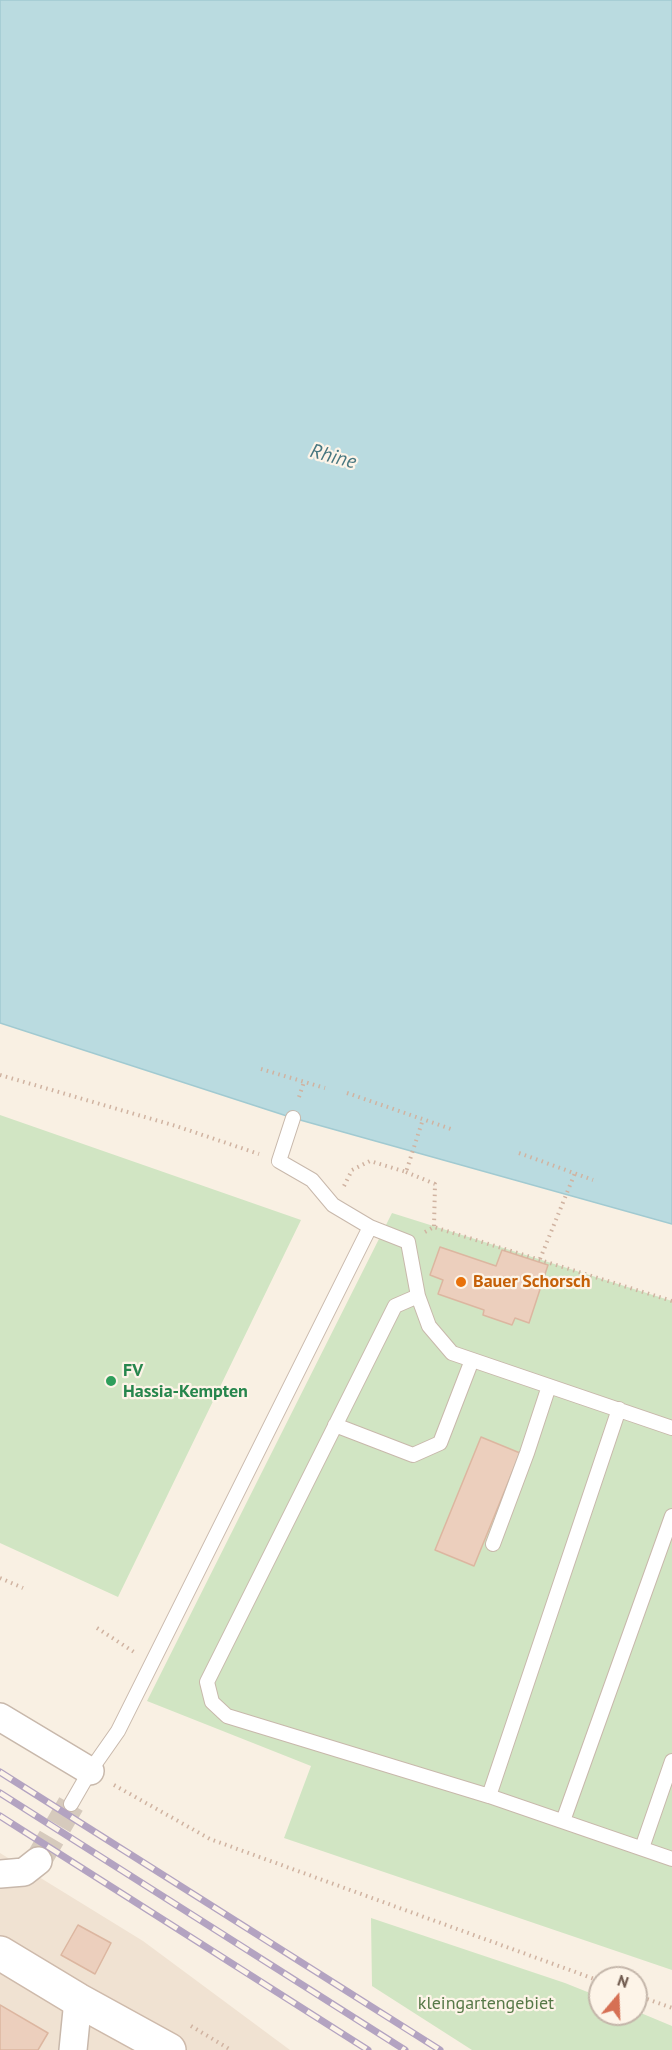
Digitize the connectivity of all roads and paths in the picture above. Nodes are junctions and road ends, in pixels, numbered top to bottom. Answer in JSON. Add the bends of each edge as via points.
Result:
{"nodes":[{"id":1,"x":261,"y":1069,"type":"dead end"},
{"id":2,"x":0,"y":1076,"type":"edge"},
{"id":3,"x":325,"y":1088,"type":"dead end"},
{"id":4,"x":347,"y":1093,"type":"dead end"},
{"id":5,"x":293,"y":1118,"type":"dead end"},
{"id":6,"x":423,"y":1119,"type":"junction"},
{"id":7,"x":454,"y":1130,"type":"dead end"},
{"id":8,"x":519,"y":1153,"type":"dead end"},
{"id":9,"x":279,"y":1161,"type":"junction"},
{"id":10,"x":406,"y":1172,"type":"junction"},
{"id":11,"x":575,"y":1173,"type":"junction"},
{"id":12,"x":593,"y":1180,"type":"dead end"},
{"id":13,"x":333,"y":1206,"type":"junction"},
{"id":14,"x":370,"y":1227,"type":"junction"},
{"id":15,"x":540,"y":1259,"type":"junction"},
{"id":16,"x":418,"y":1296,"type":"junction"},
{"id":17,"x":672,"y":1301,"type":"edge"},
{"id":18,"x":472,"y":1360,"type":"junction"},
{"id":19,"x":549,"y":1386,"type":"junction"},
{"id":20,"x":619,"y":1409,"type":"junction"},
{"id":21,"x":334,"y":1425,"type":"junction"},
{"id":22,"x":672,"y":1428,"type":"edge"},
{"id":23,"x":672,"y":1516,"type":"edge"},
{"id":24,"x":493,"y":1544,"type":"dead end"},
{"id":25,"x":0,"y":1578,"type":"edge"},
{"id":26,"x":23,"y":1588,"type":"dead end"},
{"id":27,"x":97,"y":1628,"type":"dead end"},
{"id":28,"x":152,"y":1664,"type":"junction"},
{"id":29,"x":0,"y":1717,"type":"edge"},
{"id":30,"x":672,"y":1761,"type":"edge"},
{"id":31,"x":90,"y":1771,"type":"junction"},
{"id":32,"x":489,"y":1796,"type":"junction"},
{"id":33,"x":71,"y":1804,"type":"tunnel mouth"},
{"id":34,"x":563,"y":1821,"type":"junction"},
{"id":35,"x":642,"y":1848,"type":"junction"},
{"id":36,"x":672,"y":1859,"type":"edge"},
{"id":37,"x":38,"y":1861,"type":"tunnel mouth"},
{"id":38,"x":0,"y":1874,"type":"edge"},
{"id":39,"x":0,"y":1953,"type":"edge"},
{"id":40,"x":588,"y":1977,"type":"edge"},
{"id":41,"x":648,"y":1999,"type":"edge"},
{"id":42,"x":78,"y":2000,"type":"junction"},
{"id":43,"x":672,"y":2008,"type":"edge"},
{"id":44,"x":73,"y":2050,"type":"edge"},
{"id":45,"x":169,"y":2050,"type":"edge"}],
"edges":[{"from":1,"to":3,"type":"path"},
{"from":2,"to":9,"type":"path","via":[[177,1126]]},
{"from":4,"to":6,"type":"path"},
{"from":5,"to":9,"type":"lane"},
{"from":6,"to":7,"type":"path"},
{"from":6,"to":10,"type":"path"},
{"from":8,"to":11,"type":"path"},
{"from":9,"to":13,"type":"lane","via":[[312,1180]]},
{"from":10,"to":13,"type":"path","via":[[370,1161],[352,1170]]},
{"from":10,"to":15,"type":"path","via":[[435,1184],[434,1227]]},
{"from":11,"to":12,"type":"path"},
{"from":11,"to":15,"type":"path"},
{"from":13,"to":14,"type":"lane"},
{"from":14,"to":16,"type":"lane","via":[[408,1242]]},
{"from":14,"to":28,"type":"lane"},
{"from":15,"to":17,"type":"path"},
{"from":16,"to":18,"type":"lane","via":[[429,1326],[452,1353]]},
{"from":16,"to":21,"type":"lane","via":[[394,1306]]},
{"from":18,"to":19,"type":"lane"},
{"from":18,"to":21,"type":"lane","via":[[440,1443],[413,1455]]},
{"from":19,"to":20,"type":"lane"},
{"from":19,"to":24,"type":"lane"},
{"from":20,"to":22,"type":"lane"},
{"from":20,"to":32,"type":"lane"},
{"from":21,"to":32,"type":"lane","via":[[207,1682],[212,1702],[227,1716]]},
{"from":23,"to":34,"type":"lane"},
{"from":25,"to":26,"type":"path"},
{"from":27,"to":28,"type":"path"},
{"from":28,"to":31,"type":"lane","via":[[118,1731]]},
{"from":29,"to":31,"type":"street"},
{"from":30,"to":35,"type":"lane"},
{"from":31,"to":33,"type":"lane"},
{"from":31,"to":40,"type":"path","via":[[210,1839]]},
{"from":32,"to":34,"type":"lane"},
{"from":34,"to":35,"type":"lane"},
{"from":35,"to":36,"type":"lane"},
{"from":37,"to":38,"type":"street","via":[[24,1872]]},
{"from":39,"to":42,"type":"main road"},
{"from":41,"to":43,"type":"path"},
{"from":42,"to":44,"type":"street"},
{"from":42,"to":45,"type":"main road"}]}
